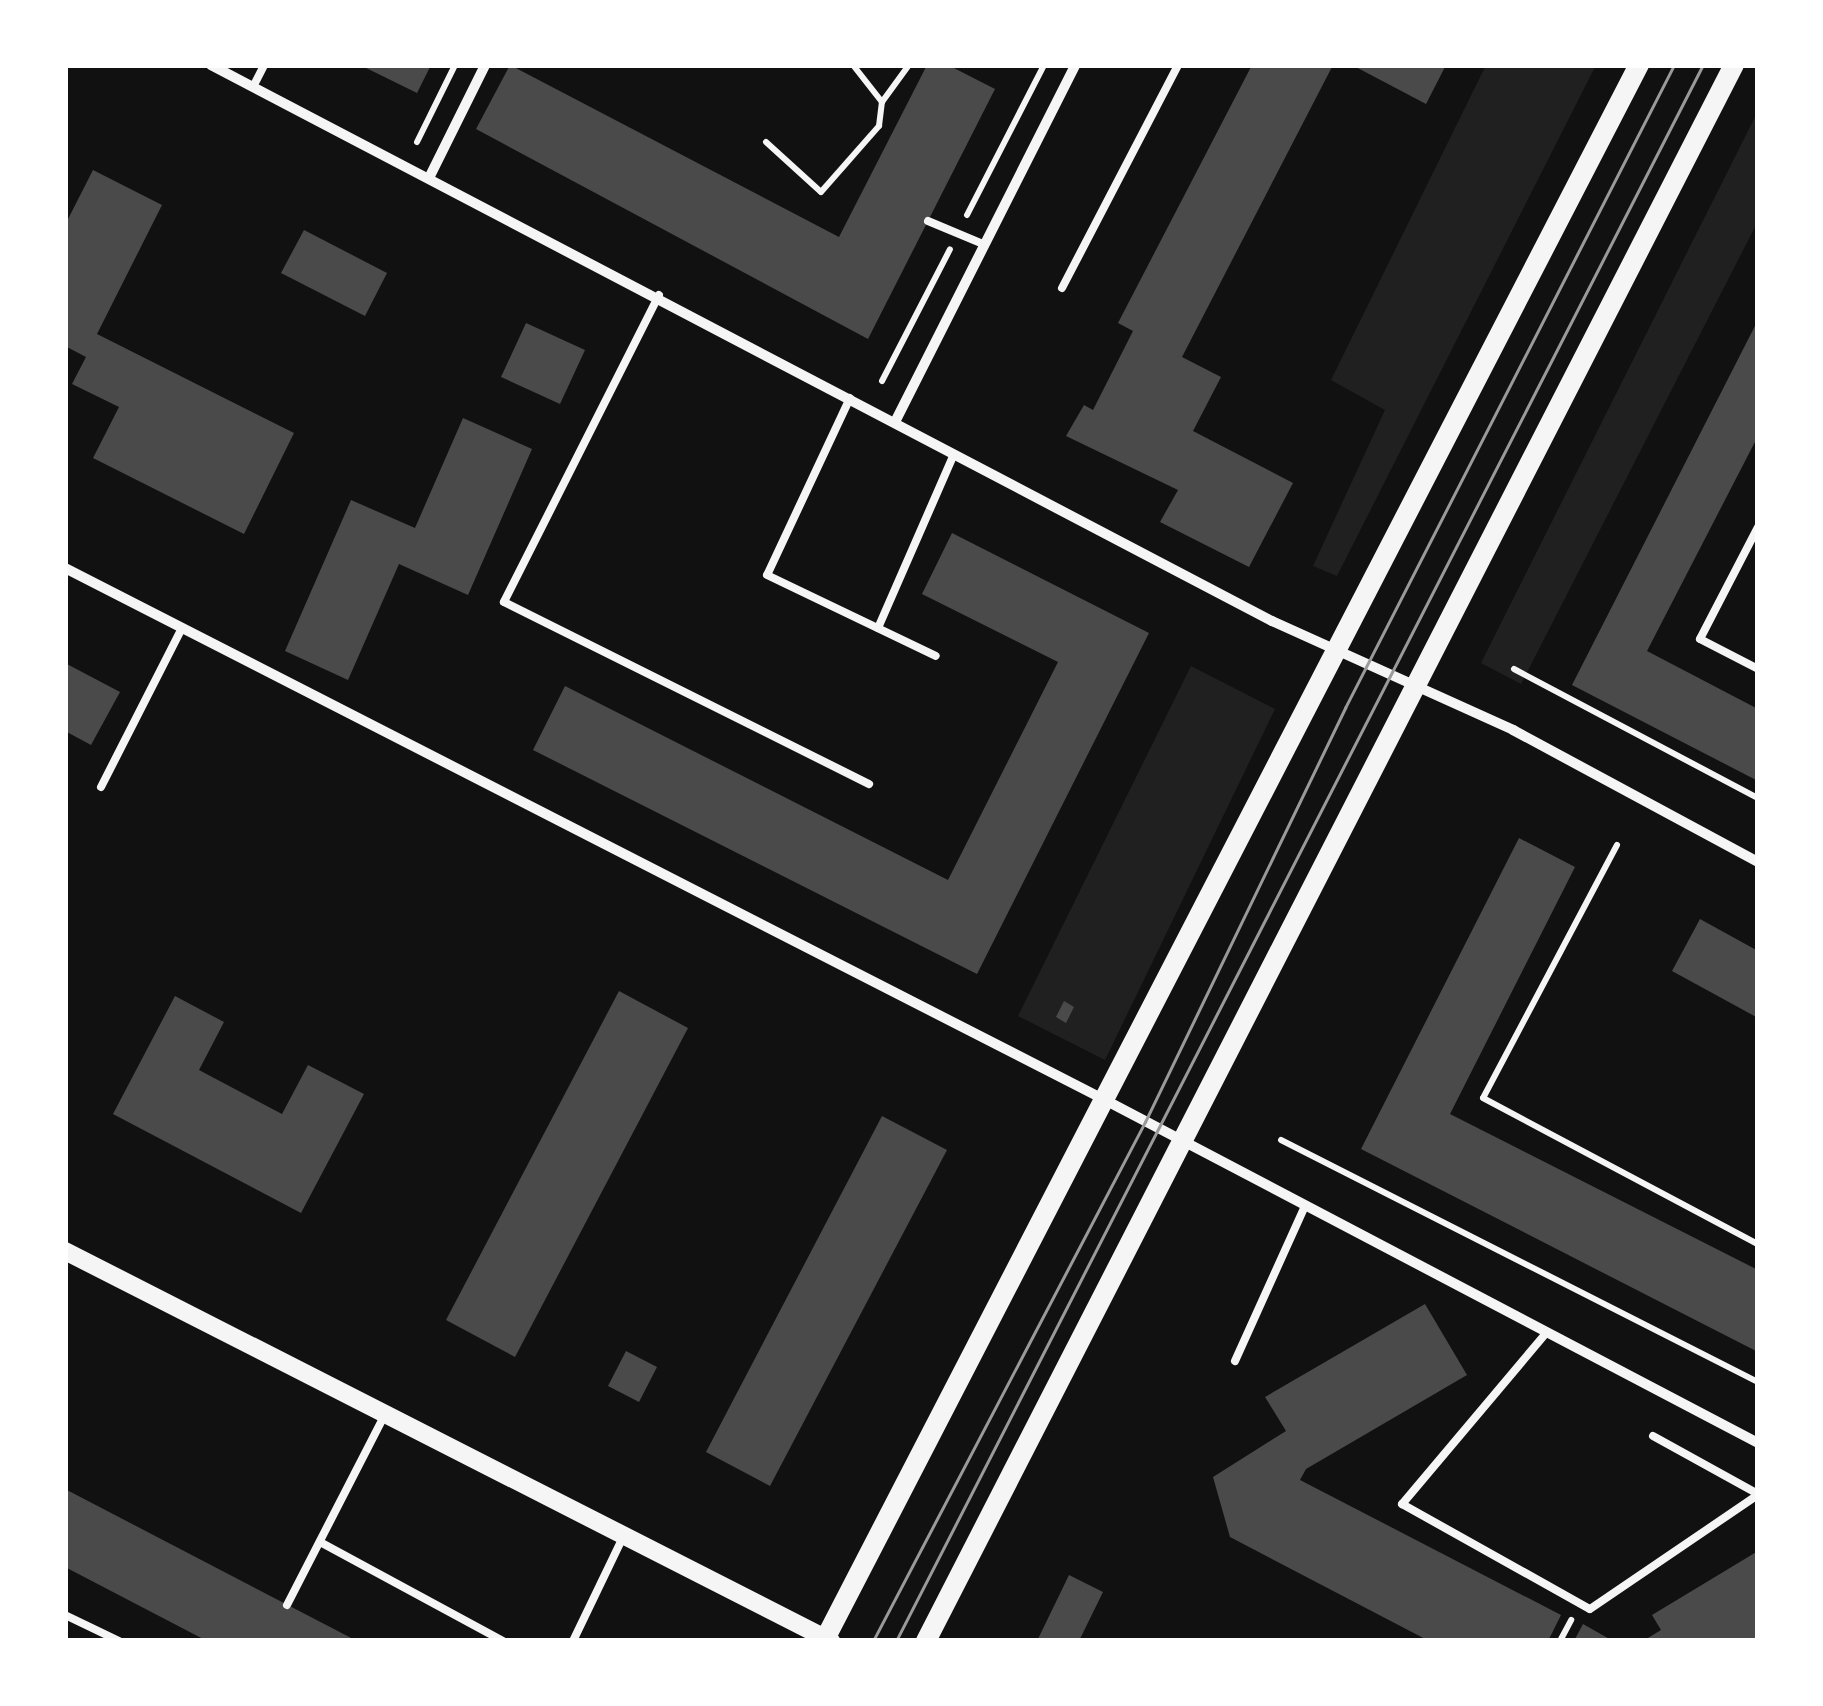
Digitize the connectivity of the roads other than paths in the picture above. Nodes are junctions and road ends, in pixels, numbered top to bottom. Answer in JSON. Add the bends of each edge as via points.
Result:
{"nodes":[{"id":1,"x":211,"y":65,"type":"edge"},
{"id":2,"x":264,"y":65,"type":"edge"},
{"id":3,"x":485,"y":65,"type":"edge"},
{"id":4,"x":1076,"y":65,"type":"edge"},
{"id":5,"x":1178,"y":65,"type":"edge"},
{"id":6,"x":1639,"y":65,"type":"edge"},
{"id":7,"x":1734,"y":65,"type":"edge"},
{"id":8,"x":254,"y":87,"type":"junction"},
{"id":9,"x":430,"y":176,"type":"junction"},
{"id":10,"x":928,"y":220,"type":"dead end"},
{"id":11,"x":983,"y":244,"type":"junction"},
{"id":12,"x":1062,"y":288,"type":"dead end"},
{"id":13,"x":659,"y":295,"type":"junction"},
{"id":14,"x":850,"y":398,"type":"junction"},
{"id":15,"x":894,"y":422,"type":"junction"},
{"id":16,"x":954,"y":454,"type":"junction"},
{"id":17,"x":1758,"y":527,"type":"edge"},
{"id":18,"x":65,"y":568,"type":"edge"},
{"id":19,"x":878,"y":628,"type":"junction"},
{"id":20,"x":182,"y":630,"type":"junction"},
{"id":21,"x":1334,"y":651,"type":"junction"},
{"id":22,"x":936,"y":656,"type":"dead end"},
{"id":23,"x":1758,"y":669,"type":"edge"},
{"id":24,"x":1414,"y":687,"type":"junction"},
{"id":25,"x":869,"y":784,"type":"dead end"},
{"id":26,"x":101,"y":787,"type":"dead end"},
{"id":27,"x":1758,"y":862,"type":"edge"},
{"id":28,"x":1105,"y":1100,"type":"junction"},
{"id":29,"x":1181,"y":1141,"type":"junction"},
{"id":30,"x":1305,"y":1206,"type":"junction"},
{"id":31,"x":65,"y":1251,"type":"edge"},
{"id":32,"x":1547,"y":1332,"type":"junction"},
{"id":33,"x":1234,"y":1361,"type":"dead end"},
{"id":34,"x":385,"y":1414,"type":"junction"},
{"id":35,"x":1653,"y":1436,"type":"dead end"},
{"id":36,"x":1758,"y":1443,"type":"edge"},
{"id":37,"x":1758,"y":1495,"type":"edge"},
{"id":38,"x":625,"y":1534,"type":"junction"},
{"id":39,"x":320,"y":1542,"type":"junction"},
{"id":40,"x":287,"y":1605,"type":"dead end"},
{"id":41,"x":65,"y":1615,"type":"edge"},
{"id":42,"x":827,"y":1640,"type":"edge"},
{"id":43,"x":119,"y":1641,"type":"edge"},
{"id":44,"x":503,"y":1641,"type":"edge"},
{"id":45,"x":573,"y":1641,"type":"edge"},
{"id":46,"x":926,"y":1641,"type":"edge"}],
"edges":[{"from":1,"to":8,"type":"street"},
{"from":2,"to":8,"type":"lane"},
{"from":3,"to":9,"type":"street"},
{"from":4,"to":11,"type":"street"},
{"from":5,"to":12,"type":"lane"},
{"from":6,"to":21,"type":"main road"},
{"from":7,"to":24,"type":"main road"},
{"from":8,"to":9,"type":"street"},
{"from":9,"to":13,"type":"street"},
{"from":10,"to":11,"type":"lane"},
{"from":11,"to":15,"type":"street"},
{"from":13,"to":14,"type":"street"},
{"from":13,"to":25,"type":"lane","via":[[504,602]]},
{"from":14,"to":15,"type":"street"},
{"from":14,"to":19,"type":"lane","via":[[767,575]]},
{"from":15,"to":16,"type":"street"},
{"from":16,"to":19,"type":"lane"},
{"from":16,"to":21,"type":"street"},
{"from":17,"to":23,"type":"lane","via":[[1700,639]]},
{"from":18,"to":20,"type":"street"},
{"from":19,"to":22,"type":"lane"},
{"from":20,"to":26,"type":"lane"},
{"from":20,"to":28,"type":"street"},
{"from":21,"to":24,"type":"street"},
{"from":21,"to":28,"type":"main road"},
{"from":24,"to":27,"type":"street","via":[[1513,730]]},
{"from":24,"to":29,"type":"main road"},
{"from":28,"to":29,"type":"street"},
{"from":28,"to":42,"type":"main road"},
{"from":29,"to":30,"type":"street"},
{"from":29,"to":46,"type":"main road"},
{"from":30,"to":32,"type":"street"},
{"from":30,"to":33,"type":"lane"},
{"from":31,"to":34,"type":"street"},
{"from":32,"to":36,"type":"street"},
{"from":32,"to":37,"type":"lane","via":[[1402,1504],[1590,1608]]},
{"from":34,"to":38,"type":"street"},
{"from":34,"to":39,"type":"lane"},
{"from":35,"to":37,"type":"lane"},
{"from":38,"to":42,"type":"street"},
{"from":38,"to":45,"type":"lane"},
{"from":39,"to":40,"type":"lane"},
{"from":39,"to":44,"type":"lane"},
{"from":41,"to":43,"type":"lane"}]}
